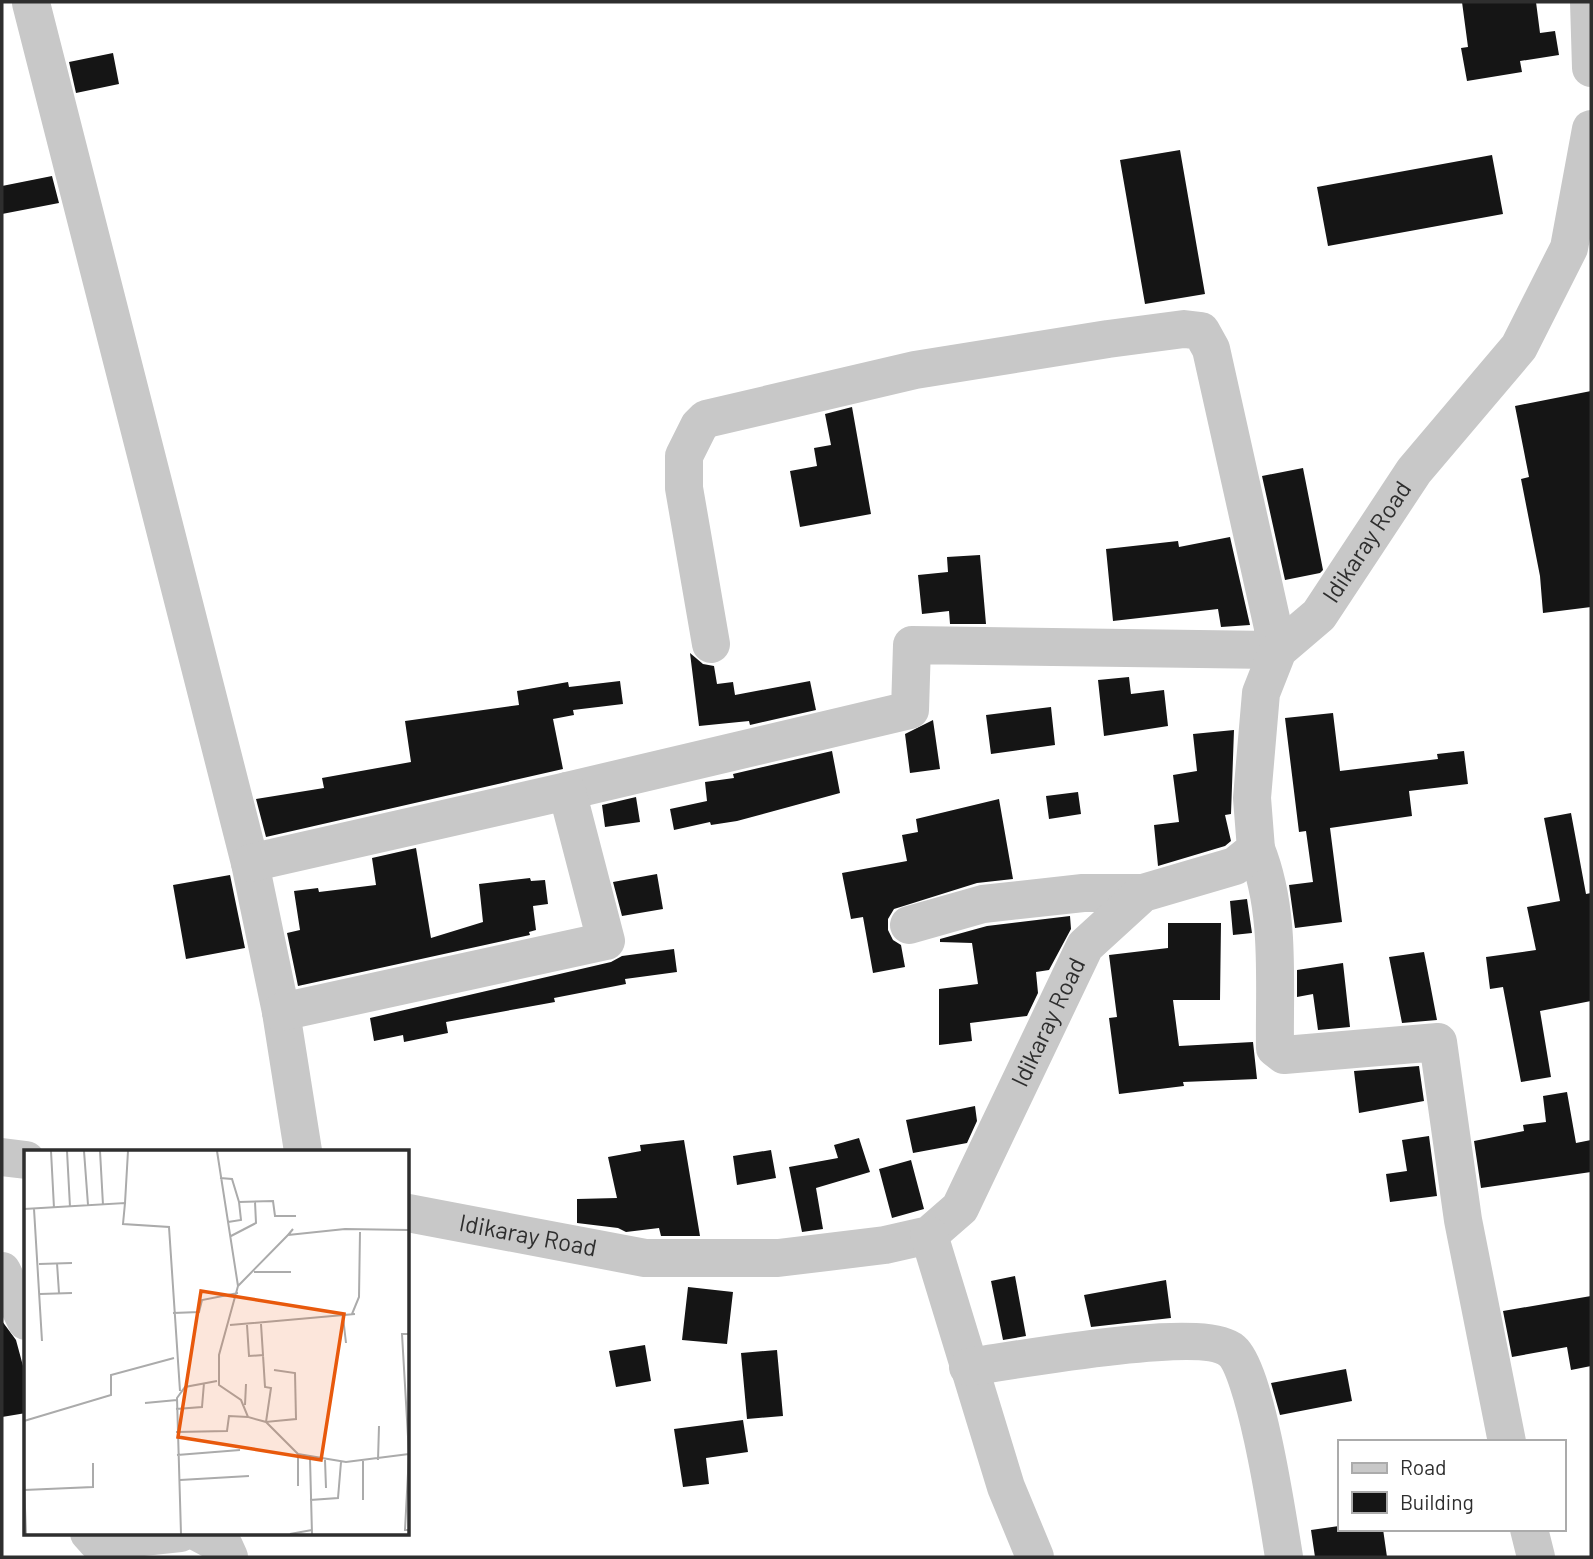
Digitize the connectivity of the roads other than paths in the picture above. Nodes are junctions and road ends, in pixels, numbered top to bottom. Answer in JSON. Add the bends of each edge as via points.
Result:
{"nodes":[{"id":1,"x":30,"y":2,"type":"edge"},
{"id":2,"x":1589,"y":2,"type":"edge"},
{"id":3,"x":1591,"y":68,"type":"edge"},
{"id":4,"x":1591,"y":129,"type":"edge"},
{"id":5,"x":1580,"y":246,"type":"edge"},
{"id":6,"x":711,"y":643,"type":"dead end"},
{"id":7,"x":1278,"y":650,"type":"junction"},
{"id":8,"x":567,"y":791,"type":"junction"},
{"id":9,"x":1256,"y":849,"type":"junction"},
{"id":10,"x":250,"y":863,"type":"junction"},
{"id":11,"x":1143,"y":893,"type":"junction"},
{"id":12,"x":909,"y":925,"type":"dead end"},
{"id":13,"x":281,"y":1012,"type":"junction"},
{"id":14,"x":303,"y":1150,"type":"edge"},
{"id":15,"x":2,"y":1157,"type":"edge"},
{"id":16,"x":24,"y":1160,"type":"edge"},
{"id":17,"x":410,"y":1213,"type":"edge"},
{"id":18,"x":929,"y":1235,"type":"junction"},
{"id":19,"x":2,"y":1271,"type":"edge"},
{"id":20,"x":24,"y":1317,"type":"edge"},
{"id":21,"x":968,"y":1367,"type":"junction"},
{"id":22,"x":1507,"y":1440,"type":"edge"},
{"id":23,"x":1530,"y":1531,"type":"edge"},
{"id":24,"x":90,"y":1534,"type":"edge"},
{"id":25,"x":171,"y":1534,"type":"edge"},
{"id":26,"x":201,"y":1534,"type":"edge"},
{"id":27,"x":229,"y":1557,"type":"edge"},
{"id":28,"x":1035,"y":1557,"type":"edge"},
{"id":29,"x":1284,"y":1557,"type":"edge"},
{"id":30,"x":1536,"y":1557,"type":"edge"}],
"edges":[{"from":1,"to":10,"type":"street"},
{"from":2,"to":3,"type":"street"},
{"from":4,"to":5,"type":"street","name":"Idikaray Road"},
{"from":5,"to":7,"type":"street","name":"Idikaray Road","via":[[1519,347],[1413,471],[1319,615]]},
{"from":6,"to":7,"type":"street","via":[[684,488],[684,456],[706,419],[915,370],[1184,329],[1201,331],[1211,349]]},
{"from":7,"to":8,"type":"street","via":[[912,645],[910,710]]},
{"from":7,"to":9,"type":"street","name":"Idikaray Road","via":[[1261,693],[1252,798]]},
{"from":8,"to":10,"type":"street"},
{"from":8,"to":13,"type":"street","via":[[606,941]]},
{"from":9,"to":11,"type":"street","name":"Idikaray Road","via":[[1235,866]]},
{"from":9,"to":22,"type":"street","via":[[1273,909],[1275,1048],[1284,1055],[1438,1042],[1463,1220]]},
{"from":10,"to":13,"type":"street"},
{"from":11,"to":12,"type":"street","via":[[1083,893],[984,904]]},
{"from":11,"to":18,"type":"street","name":"Idikaray Road","via":[[1085,946],[960,1208]]},
{"from":13,"to":14,"type":"street"},
{"from":15,"to":16,"type":"street"},
{"from":17,"to":18,"type":"street","name":"Idikaray Road","via":[[645,1258],[778,1258]]},
{"from":18,"to":21,"type":"street"},
{"from":19,"to":20,"type":"street"},
{"from":21,"to":28,"type":"street","via":[[1006,1487]]},
{"from":21,"to":29,"type":"street","via":[[1174,1341],[1213,1342],[1233,1352],[1247,1378]]},
{"from":23,"to":30,"type":"street"},
{"from":24,"to":25,"type":"street","via":[[97,1542]]},
{"from":26,"to":27,"type":"street","via":[[224,1546]]}]}
